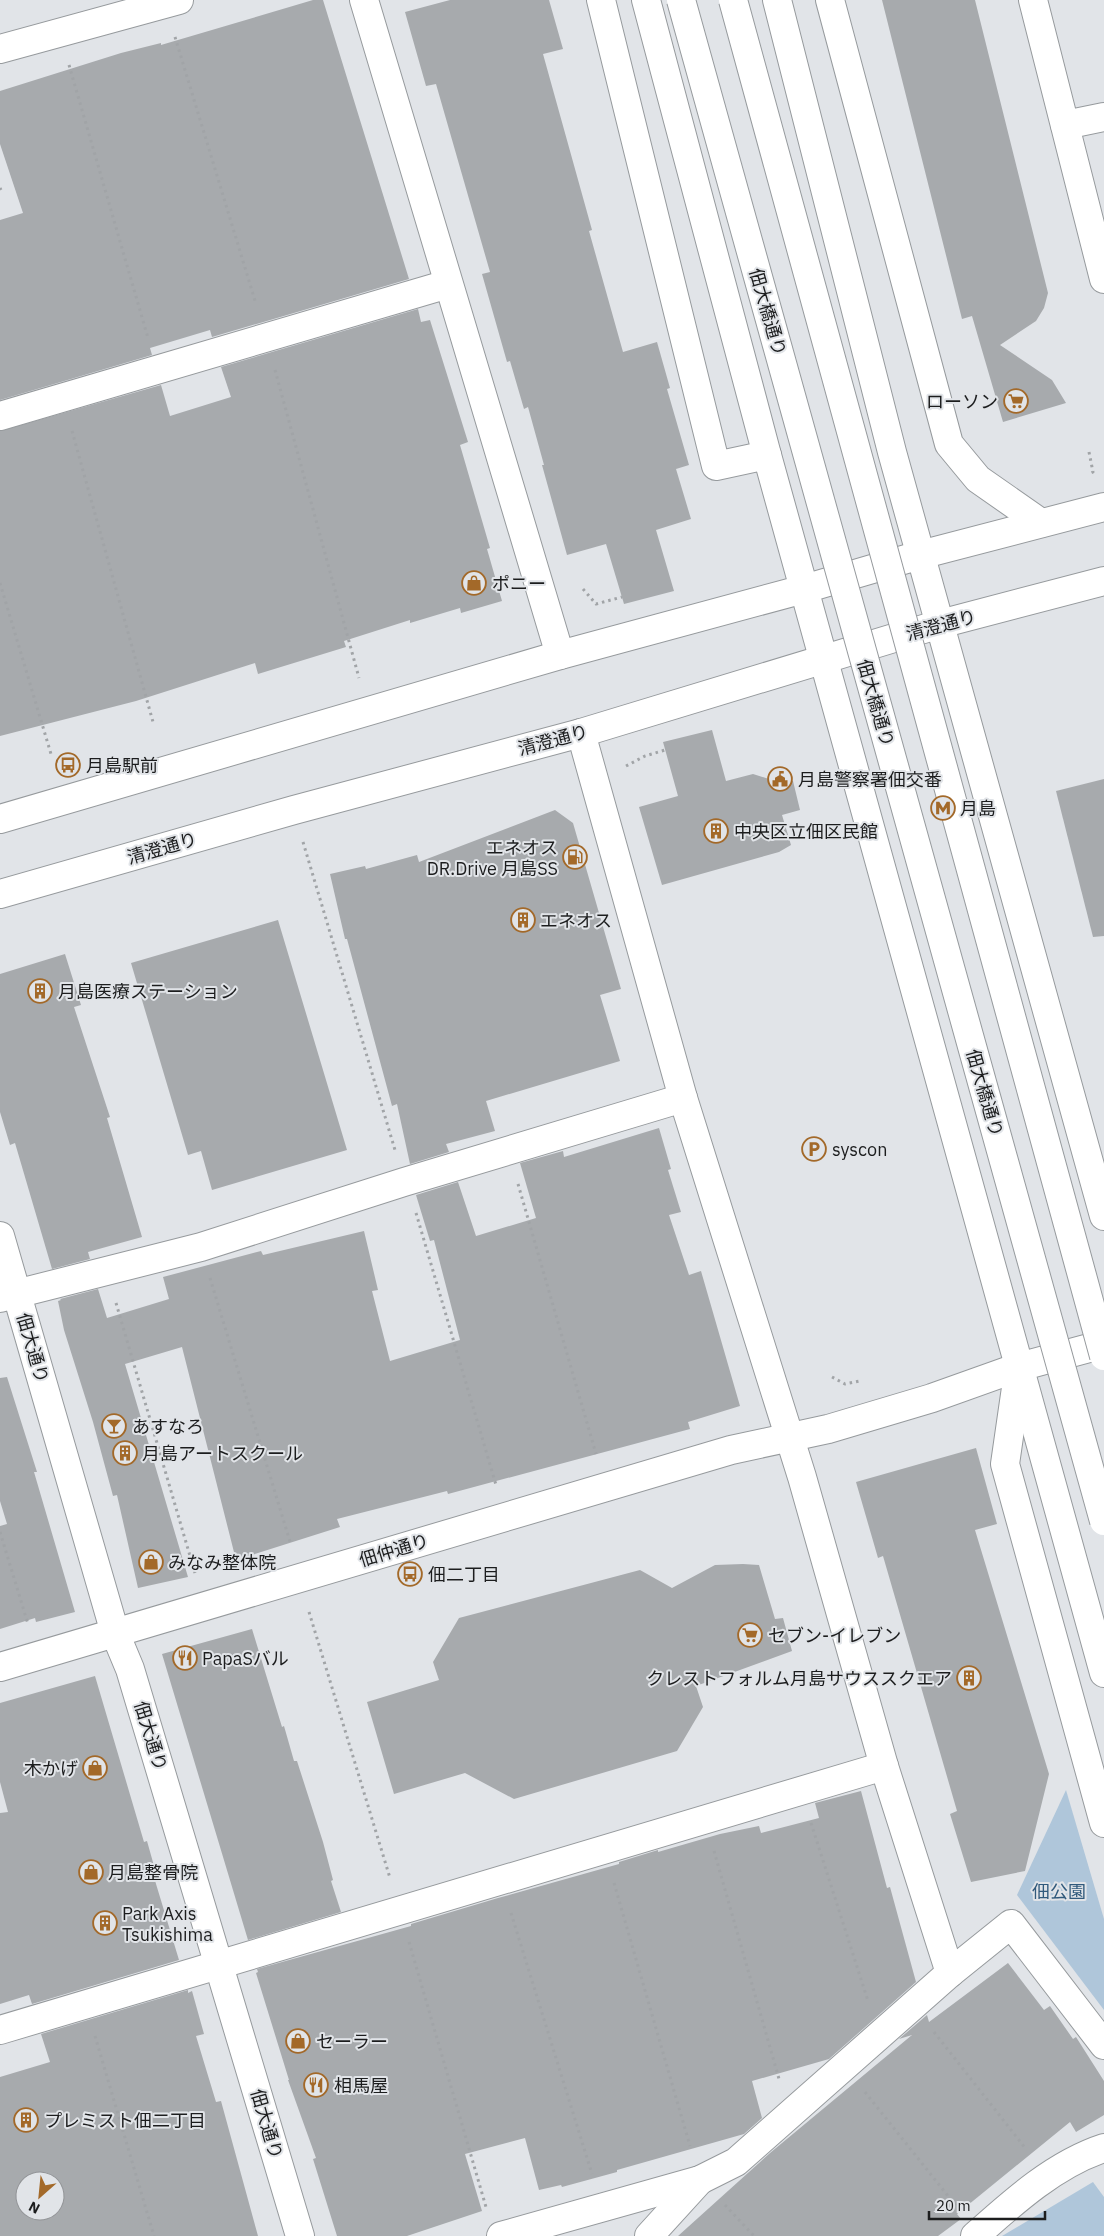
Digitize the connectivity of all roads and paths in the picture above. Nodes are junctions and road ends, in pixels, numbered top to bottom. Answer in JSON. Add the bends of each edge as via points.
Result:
{"nodes":[{"id":1,"x":179,"y":0,"type":"edge"},
{"id":2,"x":364,"y":0,"type":"edge"},
{"id":3,"x":601,"y":0,"type":"edge"},
{"id":4,"x":646,"y":0,"type":"edge"},
{"id":5,"x":681,"y":0,"type":"edge"},
{"id":6,"x":733,"y":0,"type":"edge"},
{"id":7,"x":778,"y":0,"type":"edge"},
{"id":8,"x":830,"y":0,"type":"edge"},
{"id":9,"x":1033,"y":0,"type":"edge"},
{"id":10,"x":59,"y":31,"type":"junction"},
{"id":11,"x":0,"y":49,"type":"edge"},
{"id":12,"x":1104,"y":117,"type":"edge"},
{"id":13,"x":1065,"y":125,"type":"junction"},
{"id":14,"x":1104,"y":279,"type":"edge"},
{"id":15,"x":448,"y":284,"type":"junction"},
{"id":16,"x":157,"y":370,"type":"junction"},
{"id":17,"x":62,"y":397,"type":"junction"},
{"id":18,"x":0,"y":416,"type":"edge"},
{"id":19,"x":1089,"y":452,"type":"dead end"},
{"id":20,"x":767,"y":456,"type":"junction"},
{"id":21,"x":1088,"y":474,"type":"dead end"},
{"id":22,"x":1104,"y":506,"type":"edge"},
{"id":23,"x":1041,"y":523,"type":"junction"},
{"id":24,"x":920,"y":555,"type":"junction"},
{"id":25,"x":1104,"y":581,"type":"edge"},
{"id":26,"x":0,"y":583,"type":"edge"},
{"id":27,"x":583,"y":589,"type":"dead end"},
{"id":28,"x":804,"y":589,"type":"junction"},
{"id":29,"x":622,"y":597,"type":"dead end"},
{"id":30,"x":940,"y":624,"type":"junction"},
{"id":31,"x":560,"y":655,"type":"junction"},
{"id":32,"x":823,"y":659,"type":"junction"},
{"id":33,"x":153,"y":722,"type":"dead end"},
{"id":34,"x":581,"y":733,"type":"junction"},
{"id":35,"x":665,"y":750,"type":"dead end"},
{"id":36,"x":51,"y":754,"type":"dead end"},
{"id":37,"x":623,"y":768,"type":"dead end"},
{"id":38,"x":0,"y":819,"type":"edge"},
{"id":39,"x":0,"y":894,"type":"edge"},
{"id":40,"x":683,"y":1098,"type":"junction"},
{"id":41,"x":509,"y":1151,"type":"junction"},
{"id":42,"x":1104,"y":1216,"type":"edge"},
{"id":43,"x":0,"y":1236,"type":"edge"},
{"id":44,"x":201,"y":1247,"type":"junction"},
{"id":45,"x":106,"y":1272,"type":"junction"},
{"id":46,"x":9,"y":1296,"type":"edge"},
{"id":47,"x":1104,"y":1344,"type":"edge"},
{"id":48,"x":1104,"y":1356,"type":"edge"},
{"id":49,"x":1019,"y":1367,"type":"junction"},
{"id":50,"x":832,"y":1377,"type":"dead end"},
{"id":51,"x":860,"y":1381,"type":"dead end"},
{"id":52,"x":789,"y":1436,"type":"junction"},
{"id":53,"x":607,"y":1488,"type":"junction"},
{"id":54,"x":1104,"y":1521,"type":"edge"},
{"id":55,"x":0,"y":1532,"type":"edge"},
{"id":56,"x":300,"y":1578,"type":"junction"},
{"id":57,"x":203,"y":1606,"type":"junction"},
{"id":58,"x":115,"y":1633,"type":"junction"},
{"id":59,"x":37,"y":1656,"type":"junction"},
{"id":60,"x":0,"y":1667,"type":"edge"},
{"id":61,"x":1104,"y":1673,"type":"edge"},
{"id":62,"x":884,"y":1766,"type":"junction"},
{"id":63,"x":801,"y":1791,"type":"junction"},
{"id":64,"x":705,"y":1820,"type":"junction"},
{"id":65,"x":1104,"y":1823,"type":"edge"},
{"id":66,"x":604,"y":1850,"type":"junction"},
{"id":67,"x":502,"y":1881,"type":"junction"},
{"id":68,"x":400,"y":1910,"type":"junction"},
{"id":69,"x":220,"y":1965,"type":"junction"},
{"id":70,"x":950,"y":1972,"type":"junction"},
{"id":71,"x":85,"y":2005,"type":"junction"},
{"id":72,"x":914,"y":2006,"type":"junction"},
{"id":73,"x":0,"y":2030,"type":"edge"},
{"id":74,"x":879,"y":2037,"type":"junction"},
{"id":75,"x":1104,"y":2045,"type":"edge"},
{"id":76,"x":845,"y":2066,"type":"junction"},
{"id":77,"x":789,"y":2115,"type":"junction"},
{"id":78,"x":1104,"y":2148,"type":"edge"},
{"id":79,"x":1047,"y":2176,"type":"junction"},
{"id":80,"x":700,"y":2180,"type":"junction"},
{"id":81,"x":487,"y":2208,"type":"dead end"},
{"id":82,"x":602,"y":2209,"type":"junction"},
{"id":83,"x":977,"y":2235,"type":"edge"},
{"id":84,"x":154,"y":2236,"type":"edge"},
{"id":85,"x":300,"y":2236,"type":"edge"},
{"id":86,"x":501,"y":2236,"type":"edge"},
{"id":87,"x":649,"y":2236,"type":"edge"},
{"id":88,"x":754,"y":2236,"type":"edge"}],
"edges":[{"from":1,"to":10,"type":"street"},
{"from":2,"to":15,"type":"street"},
{"from":3,"to":20,"type":"street","via":[[716,466]]},
{"from":4,"to":20,"type":"street"},
{"from":5,"to":54,"type":"street","name":"佃大橋通り","bridge":true},
{"from":6,"to":48,"type":"street","bridge":true},
{"from":7,"to":24,"type":"street"},
{"from":8,"to":23,"type":"street","via":[[949,444],[978,480]]},
{"from":9,"to":13,"type":"street"},
{"from":10,"to":11,"type":"street"},
{"from":10,"to":16,"type":"path"},
{"from":12,"to":13,"type":"street"},
{"from":13,"to":14,"type":"street"},
{"from":15,"to":16,"type":"street"},
{"from":15,"to":31,"type":"street"},
{"from":16,"to":17,"type":"street"},
{"from":17,"to":18,"type":"street"},
{"from":17,"to":33,"type":"path"},
{"from":19,"to":21,"type":"path","via":[[1093,472]]},
{"from":20,"to":28,"type":"street"},
{"from":22,"to":23,"type":"street"},
{"from":23,"to":24,"type":"street"},
{"from":24,"to":28,"type":"street"},
{"from":24,"to":30,"type":"street"},
{"from":25,"to":30,"type":"street","name":"清澄通り"},
{"from":26,"to":36,"type":"path"},
{"from":27,"to":29,"type":"path","via":[[596,604]]},
{"from":28,"to":31,"type":"street"},
{"from":28,"to":32,"type":"street"},
{"from":30,"to":32,"type":"street","name":"清澄通り"},
{"from":30,"to":42,"type":"street"},
{"from":31,"to":38,"type":"street"},
{"from":32,"to":34,"type":"street","name":"清澄通り"},
{"from":32,"to":49,"type":"street"},
{"from":34,"to":39,"type":"street","name":"清澄通り"},
{"from":34,"to":40,"type":"street"},
{"from":35,"to":37,"type":"path"},
{"from":40,"to":41,"type":"street"},
{"from":40,"to":52,"type":"street"},
{"from":41,"to":44,"type":"street"},
{"from":41,"to":53,"type":"path"},
{"from":43,"to":46,"type":"street","name":"佃大通り"},
{"from":44,"to":45,"type":"street"},
{"from":44,"to":56,"type":"path"},
{"from":45,"to":46,"type":"street"},
{"from":45,"to":57,"type":"path"},
{"from":46,"to":58,"type":"street","name":"佃大通り"},
{"from":47,"to":49,"type":"street","name":"佃仲通り"},
{"from":49,"to":52,"type":"street","name":"佃仲通り","via":[[912,1404],[828,1429]]},
{"from":49,"to":61,"type":"street"},
{"from":49,"to":65,"type":"street","via":[[1006,1464]]},
{"from":50,"to":51,"type":"path","via":[[845,1384]]},
{"from":52,"to":53,"type":"street","name":"佃仲通り"},
{"from":52,"to":62,"type":"street"},
{"from":53,"to":56,"type":"street","name":"佃仲通り"},
{"from":55,"to":59,"type":"path"},
{"from":56,"to":57,"type":"street","name":"佃仲通り"},
{"from":56,"to":68,"type":"path"},
{"from":57,"to":58,"type":"street","name":"佃仲通り"},
{"from":58,"to":59,"type":"street","name":"佃仲通り"},
{"from":58,"to":69,"type":"street","name":"佃大通り","via":[[130,1669]]},
{"from":59,"to":60,"type":"street","name":"佃仲通り"},
{"from":62,"to":63,"type":"street"},
{"from":62,"to":70,"type":"street"},
{"from":63,"to":64,"type":"street"},
{"from":63,"to":74,"type":"path"},
{"from":64,"to":66,"type":"street"},
{"from":64,"to":77,"type":"path"},
{"from":66,"to":67,"type":"street"},
{"from":66,"to":80,"type":"path"},
{"from":67,"to":68,"type":"street"},
{"from":67,"to":82,"type":"path"},
{"from":68,"to":69,"type":"street"},
{"from":68,"to":81,"type":"path"},
{"from":69,"to":71,"type":"street"},
{"from":69,"to":85,"type":"street","name":"佃大通り"},
{"from":70,"to":72,"type":"street"},
{"from":70,"to":75,"type":"street","via":[[1011,1924]]},
{"from":71,"to":73,"type":"street"},
{"from":71,"to":84,"type":"path"},
{"from":72,"to":74,"type":"street"},
{"from":72,"to":79,"type":"path"},
{"from":74,"to":76,"type":"street"},
{"from":76,"to":77,"type":"street"},
{"from":76,"to":83,"type":"path"},
{"from":77,"to":80,"type":"street","via":[[736,2162]]},
{"from":78,"to":79,"type":"street"},
{"from":79,"to":83,"type":"street"},
{"from":80,"to":82,"type":"street"},
{"from":80,"to":87,"type":"street"},
{"from":80,"to":88,"type":"path"},
{"from":82,"to":86,"type":"street"}]}
